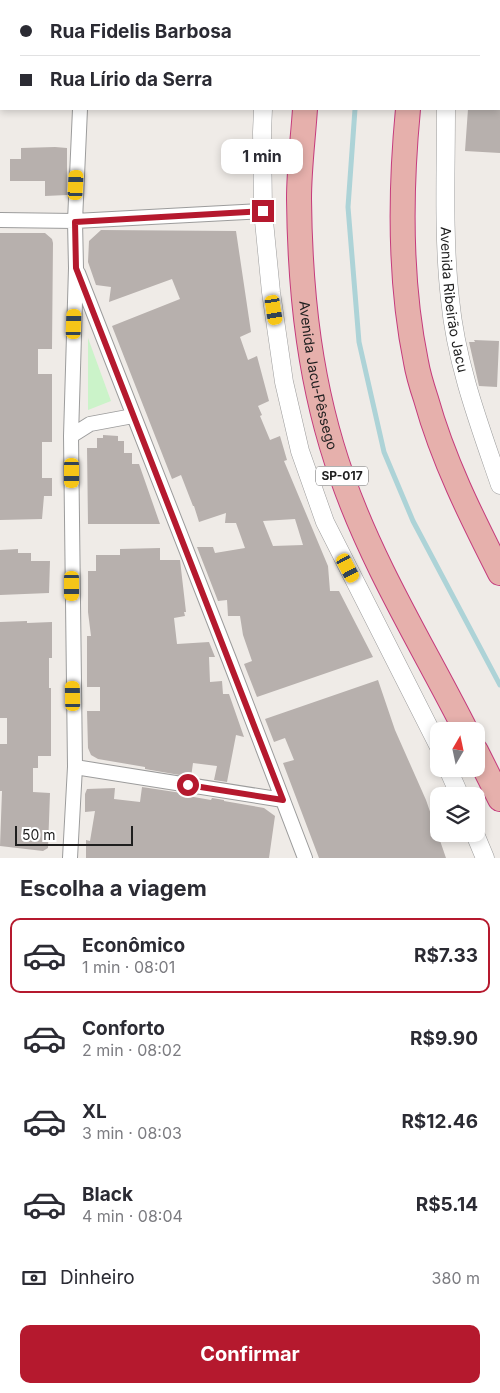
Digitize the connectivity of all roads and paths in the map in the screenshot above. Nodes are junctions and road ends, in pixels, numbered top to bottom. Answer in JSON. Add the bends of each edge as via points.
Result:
{"nodes":[{"id":1,"x":80,"y":110,"type":"edge"},
{"id":2,"x":263,"y":110,"type":"edge"},
{"id":3,"x":305,"y":110,"type":"edge"},
{"id":4,"x":408,"y":110,"type":"edge"},
{"id":5,"x":446,"y":110,"type":"edge"},
{"id":6,"x":263,"y":211,"type":"junction"},
{"id":7,"x":0,"y":220,"type":"edge"},
{"id":8,"x":75,"y":222,"type":"junction"},
{"id":9,"x":76,"y":268,"type":"junction"},
{"id":10,"x":133,"y":416,"type":"junction"},
{"id":11,"x":71,"y":436,"type":"junction"},
{"id":12,"x":500,"y":485,"type":"edge"},
{"id":13,"x":500,"y":573,"type":"edge"},
{"id":14,"x":461,"y":722,"type":"edge"},
{"id":15,"x":430,"y":729,"type":"edge"},
{"id":16,"x":75,"y":767,"type":"junction"},
{"id":17,"x":485,"y":769,"type":"edge"},
{"id":18,"x":283,"y":800,"type":"junction"},
{"id":19,"x":500,"y":800,"type":"edge"},
{"id":20,"x":478,"y":842,"type":"edge"},
{"id":21,"x":70,"y":858,"type":"edge"},
{"id":22,"x":304,"y":858,"type":"edge"},
{"id":23,"x":485,"y":858,"type":"edge"}],
"edges":[{"from":1,"to":8,"type":"street"},
{"from":2,"to":6,"type":"street"},
{"from":3,"to":14,"type":"highway","name":"Avenida Jacu-Pêssego","number":"SP-017","via":[[299,197],[301,258],[306,331],[320,404],[342,478],[372,548]]},
{"from":4,"to":13,"type":"highway","via":[[402,225],[406,296],[416,363],[450,470]]},
{"from":5,"to":12,"type":"street","name":"Avenida Ribeirão Jacu","via":[[450,300],[462,368]]},
{"from":6,"to":8,"type":"street"},
{"from":6,"to":15,"type":"street","via":[[284,382],[300,451],[325,522]]},
{"from":7,"to":8,"type":"street"},
{"from":8,"to":9,"type":"street"},
{"from":9,"to":10,"type":"street"},
{"from":9,"to":11,"type":"street"},
{"from":10,"to":11,"type":"street","via":[[90,424]]},
{"from":10,"to":18,"type":"street"},
{"from":11,"to":16,"type":"street"},
{"from":16,"to":18,"type":"street"},
{"from":16,"to":21,"type":"street"},
{"from":17,"to":19,"type":"highway"},
{"from":18,"to":22,"type":"street"},
{"from":20,"to":23,"type":"street"}]}
